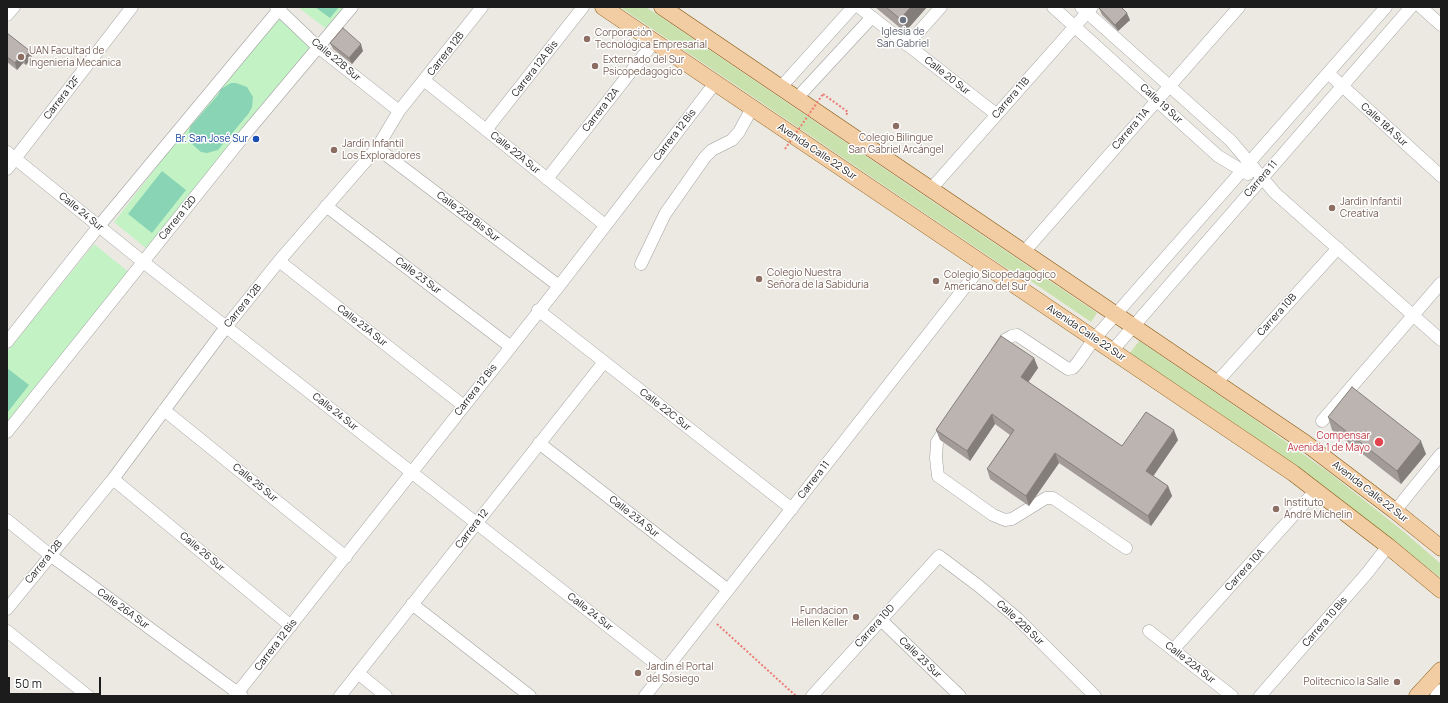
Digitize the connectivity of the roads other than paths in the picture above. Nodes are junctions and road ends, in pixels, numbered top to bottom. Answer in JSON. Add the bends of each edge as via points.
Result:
{"nodes":[{"id":1,"x":14,"y":7,"type":"edge"},
{"id":2,"x":132,"y":7,"type":"edge"},
{"id":3,"x":352,"y":7,"type":"edge"},
{"id":4,"x":482,"y":7,"type":"edge"},
{"id":5,"x":583,"y":7,"type":"edge"},
{"id":6,"x":603,"y":7,"type":"edge"},
{"id":7,"x":662,"y":7,"type":"edge"},
{"id":8,"x":853,"y":7,"type":"edge"},
{"id":9,"x":859,"y":7,"type":"edge"},
{"id":10,"x":941,"y":7,"type":"edge"},
{"id":11,"x":1053,"y":7,"type":"edge"},
{"id":12,"x":1239,"y":7,"type":"edge"},
{"id":13,"x":1386,"y":7,"type":"edge"},
{"id":14,"x":1411,"y":7,"type":"edge"},
{"id":15,"x":1421,"y":7,"type":"edge"},
{"id":16,"x":278,"y":8,"type":"edge"},
{"id":17,"x":1087,"y":9,"type":"edge"},
{"id":18,"x":7,"y":15,"type":"edge"},
{"id":19,"x":872,"y":17,"type":"junction"},
{"id":20,"x":1441,"y":25,"type":"edge"},
{"id":21,"x":1074,"y":26,"type":"junction"},
{"id":22,"x":654,"y":42,"type":"junction"},
{"id":23,"x":907,"y":44,"type":"junction"},
{"id":24,"x":318,"y":47,"type":"junction"},
{"id":25,"x":1328,"y":74,"type":"junction"},
{"id":26,"x":424,"y":81,"type":"junction"},
{"id":27,"x":715,"y":83,"type":"junction"},
{"id":28,"x":1170,"y":86,"type":"junction"},
{"id":29,"x":1342,"y":86,"type":"junction"},
{"id":30,"x":781,"y":87,"type":"junction"},
{"id":31,"x":797,"y":98,"type":"junction"},
{"id":32,"x":1157,"y":100,"type":"junction"},
{"id":33,"x":752,"y":108,"type":"junction"},
{"id":34,"x":399,"y":111,"type":"junction"},
{"id":35,"x":996,"y":114,"type":"junction"},
{"id":36,"x":486,"y":130,"type":"junction"},
{"id":37,"x":377,"y":148,"type":"junction"},
{"id":38,"x":11,"y":155,"type":"edge"},
{"id":39,"x":1246,"y":167,"type":"junction"},
{"id":40,"x":7,"y":169,"type":"edge"},
{"id":41,"x":1441,"y":176,"type":"edge"},
{"id":42,"x":547,"y":179,"type":"junction"},
{"id":43,"x":1261,"y":180,"type":"junction"},
{"id":44,"x":931,"y":189,"type":"junction"},
{"id":45,"x":326,"y":206,"type":"junction"},
{"id":46,"x":605,"y":225,"type":"junction"},
{"id":47,"x":99,"y":226,"type":"junction"},
{"id":48,"x":1338,"y":248,"type":"junction"},
{"id":49,"x":1024,"y":252,"type":"junction"},
{"id":50,"x":142,"y":261,"type":"junction"},
{"id":51,"x":279,"y":261,"type":"junction"},
{"id":52,"x":641,"y":264,"type":"dead end"},
{"id":53,"x":983,"y":264,"type":"junction"},
{"id":54,"x":1441,"y":283,"type":"edge"},
{"id":55,"x":559,"y":286,"type":"junction"},
{"id":56,"x":538,"y":310,"type":"junction"},
{"id":57,"x":1116,"y":315,"type":"junction"},
{"id":58,"x":1413,"y":315,"type":"junction"},
{"id":59,"x":1133,"y":326,"type":"junction"},
{"id":60,"x":226,"y":327,"type":"junction"},
{"id":61,"x":1094,"y":339,"type":"junction"},
{"id":62,"x":1441,"y":340,"type":"edge"},
{"id":63,"x":7,"y":342,"type":"edge"},
{"id":64,"x":511,"y":347,"type":"junction"},
{"id":65,"x":1112,"y":351,"type":"junction"},
{"id":66,"x":992,"y":359,"type":"edge"},
{"id":67,"x":604,"y":362,"type":"junction"},
{"id":68,"x":1216,"y":383,"type":"junction"},
{"id":69,"x":464,"y":406,"type":"junction"},
{"id":70,"x":164,"y":410,"type":"junction"},
{"id":71,"x":954,"y":416,"type":"edge"},
{"id":72,"x":1322,"y":421,"type":"dead end"},
{"id":73,"x":7,"y":432,"type":"edge"},
{"id":74,"x":539,"y":443,"type":"junction"},
{"id":75,"x":1441,"y":454,"type":"edge"},
{"id":76,"x":412,"y":472,"type":"junction"},
{"id":77,"x":113,"y":479,"type":"junction"},
{"id":78,"x":1316,"y":490,"type":"junction"},
{"id":79,"x":792,"y":509,"type":"junction"},
{"id":80,"x":1395,"y":511,"type":"junction"},
{"id":81,"x":7,"y":520,"type":"edge"},
{"id":82,"x":476,"y":523,"type":"junction"},
{"id":83,"x":1388,"y":546,"type":"junction"},
{"id":84,"x":1126,"y":548,"type":"dead end"},
{"id":85,"x":1441,"y":548,"type":"edge"},
{"id":86,"x":50,"y":555,"type":"junction"},
{"id":87,"x":939,"y":556,"type":"joint"},
{"id":88,"x":346,"y":557,"type":"junction"},
{"id":89,"x":728,"y":590,"type":"junction"},
{"id":90,"x":1441,"y":590,"type":"edge"},
{"id":91,"x":412,"y":604,"type":"junction"},
{"id":92,"x":7,"y":609,"type":"edge"},
{"id":93,"x":881,"y":620,"type":"junction"},
{"id":94,"x":291,"y":626,"type":"junction"},
{"id":95,"x":7,"y":631,"type":"edge"},
{"id":96,"x":1149,"y":631,"type":"dead end"},
{"id":97,"x":1173,"y":650,"type":"junction"},
{"id":98,"x":1441,"y":670,"type":"edge"},
{"id":99,"x":665,"y":671,"type":"junction"},
{"id":100,"x":358,"y":674,"type":"junction"},
{"id":101,"x":1441,"y":690,"type":"edge"},
{"id":102,"x":953,"y":694,"type":"edge"},
{"id":103,"x":238,"y":695,"type":"edge"},
{"id":104,"x":88,"y":696,"type":"edge"},
{"id":105,"x":340,"y":696,"type":"edge"},
{"id":106,"x":386,"y":696,"type":"edge"},
{"id":107,"x":530,"y":696,"type":"edge"},
{"id":108,"x":645,"y":696,"type":"edge"},
{"id":109,"x":812,"y":696,"type":"edge"},
{"id":110,"x":1095,"y":696,"type":"edge"},
{"id":111,"x":1232,"y":696,"type":"edge"},
{"id":112,"x":1260,"y":696,"type":"edge"},
{"id":113,"x":1417,"y":696,"type":"edge"},
{"id":114,"x":1436,"y":696,"type":"edge"}],
"edges":[{"from":1,"to":18,"type":"street"},
{"from":2,"to":38,"type":"street","name":"Carrera 12F"},
{"from":3,"to":24,"type":"street","name":"Carrera 12D"},
{"from":4,"to":26,"type":"street","name":"Carrera 12B"},
{"from":5,"to":36,"type":"street","name":"Carrera 12A Bis"},
{"from":6,"to":22,"type":"main road","name":"Avenida Calle 22 Sur"},
{"from":7,"to":30,"type":"main road","name":"Avenida Calle 22 Sur"},
{"from":8,"to":30,"type":"street"},
{"from":9,"to":19,"type":"street","name":"Calle 20 Sur"},
{"from":10,"to":23,"type":"street"},
{"from":11,"to":21,"type":"street","name":"Calle 19 Sur"},
{"from":12,"to":28,"type":"street","name":"Carrera 11A"},
{"from":13,"to":25,"type":"street","name":"Carrera 11"},
{"from":14,"to":29,"type":"street","name":"Carrera 11"},
{"from":15,"to":20,"type":"street"},
{"from":16,"to":24,"type":"street","name":"Calle 22B Sur"},
{"from":16,"to":47,"type":"street"},
{"from":17,"to":21,"type":"street","name":"Carrera 11B"},
{"from":17,"to":28,"type":"street","name":"Calle 19 Sur"},
{"from":19,"to":23,"type":"street","name":"Calle 20 Sur"},
{"from":19,"to":31,"type":"street"},
{"from":21,"to":32,"type":"street","name":"Calle 19 Sur"},
{"from":21,"to":35,"type":"street","name":"Carrera 11B"},
{"from":22,"to":27,"type":"main road","name":"Avenida Calle 22 Sur"},
{"from":22,"to":42,"type":"street","name":"Carrera 12A"},
{"from":23,"to":35,"type":"street","name":"Calle 20 Sur"},
{"from":24,"to":34,"type":"street","name":"Calle 22B Sur"},
{"from":24,"to":50,"type":"street","name":"Carrera 12D"},
{"from":25,"to":29,"type":"street","name":"Calle 18A Sur"},
{"from":25,"to":39,"type":"street","name":"Carrera 11"},
{"from":26,"to":34,"type":"street","name":"Carrera 12B"},
{"from":26,"to":36,"type":"street","name":"Calle 22A Sur"},
{"from":27,"to":33,"type":"main road","name":"Avenida Calle 22 Sur"},
{"from":27,"to":46,"type":"street","name":"Carrera 12 Bis"},
{"from":28,"to":32,"type":"street","name":"Carrera 11A"},
{"from":28,"to":39,"type":"street","name":"Calle 19 Sur","via":[[1231,140]]},
{"from":29,"to":41,"type":"street","name":"Calle 18A Sur"},
{"from":29,"to":43,"type":"street","name":"Carrera 11"},
{"from":30,"to":31,"type":"main road","name":"Avenida Calle 22 Sur"},
{"from":31,"to":44,"type":"main road","name":"Avenida Calle 22 Sur"},
{"from":32,"to":39,"type":"street","name":"Calle 19 Sur","via":[[1218,156]]},
{"from":32,"to":49,"type":"street","name":"Carrera 11A"},
{"from":33,"to":52,"type":"street","via":[[732,140],[705,156],[665,214]]},
{"from":33,"to":53,"type":"main road","name":"Avenida Calle 22 Sur"},
{"from":34,"to":37,"type":"street","name":"Carrera 12B"},
{"from":35,"to":44,"type":"street","name":"Carrera 11B"},
{"from":36,"to":42,"type":"street","name":"Calle 22A Sur"},
{"from":37,"to":45,"type":"street","name":"Carrera 12B"},
{"from":37,"to":55,"type":"street","name":"Calle 22B Bis Sur"},
{"from":38,"to":40,"type":"street","name":"Carrera 12F"},
{"from":38,"to":47,"type":"street","name":"Calle 24 Sur"},
{"from":39,"to":43,"type":"street","name":"Calle 19 Sur"},
{"from":39,"to":57,"type":"street","name":"Carrera 11"},
{"from":42,"to":46,"type":"street","name":"Calle 22A Sur"},
{"from":43,"to":48,"type":"street","name":"Calle 19 Sur"},
{"from":43,"to":59,"type":"street","name":"Carrera 11"},
{"from":44,"to":49,"type":"main road","name":"Avenida Calle 22 Sur"},
{"from":45,"to":51,"type":"street","name":"Carrera 12B"},
{"from":45,"to":64,"type":"street","name":"Calle 23 Sur"},
{"from":46,"to":55,"type":"street","name":"Carrera 12 Bis"},
{"from":47,"to":50,"type":"street","name":"Calle 24 Sur"},
{"from":47,"to":63,"type":"street"},
{"from":48,"to":58,"type":"street","name":"Calle 19 Sur"},
{"from":48,"to":68,"type":"street","name":"Carrera 10B"},
{"from":49,"to":57,"type":"main road","name":"Avenida Calle 22 Sur"},
{"from":50,"to":60,"type":"street","name":"Calle 24 Sur"},
{"from":50,"to":73,"type":"street","name":"Carrera 12D"},
{"from":51,"to":60,"type":"street","name":"Carrera 12B"},
{"from":51,"to":69,"type":"street","name":"Calle 23A Sur"},
{"from":53,"to":61,"type":"main road","name":"Avenida Calle 22 Sur"},
{"from":53,"to":79,"type":"street","name":"Carrera 11"},
{"from":54,"to":58,"type":"street"},
{"from":55,"to":56,"type":"street","name":"Carrera 12 Bis"},
{"from":56,"to":64,"type":"street","name":"Carrera 12 Bis"},
{"from":56,"to":67,"type":"street","name":"Calle 22C Sur"},
{"from":57,"to":59,"type":"main road","name":"Avenida Calle 22 Sur"},
{"from":57,"to":61,"type":"street","name":"Carrera 11"},
{"from":58,"to":62,"type":"street","name":"Calle 19 Sur"},
{"from":58,"to":72,"type":"street"},
{"from":59,"to":65,"type":"street","name":"Carrera 11"},
{"from":59,"to":68,"type":"main road","name":"Avenida Calle 22 Sur"},
{"from":60,"to":70,"type":"street","name":"Carrera 12B"},
{"from":60,"to":76,"type":"street","name":"Calle 24 Sur"},
{"from":61,"to":65,"type":"main road","name":"Avenida Calle 22 Sur"},
{"from":61,"to":66,"type":"street","name":"Carrera 11","via":[[1073,368],[1068,370],[1016,335],[1005,340]]},
{"from":64,"to":69,"type":"street","name":"Carrera 12 Bis"},
{"from":65,"to":78,"type":"main road","name":"Avenida Calle 22 Sur"},
{"from":67,"to":74,"type":"street","name":"Carrera 12"},
{"from":67,"to":79,"type":"street","name":"Calle 22C Sur"},
{"from":68,"to":80,"type":"main road","name":"Avenida Calle 22 Sur","via":[[1326,458]]},
{"from":69,"to":76,"type":"street","name":"Carrera 12 Bis"},
{"from":70,"to":77,"type":"street","name":"Carrera 12B"},
{"from":70,"to":88,"type":"street","name":"Calle 25 Sur"},
{"from":71,"to":84,"type":"street","via":[[937,442],[938,476],[993,515],[1005,520],[1012,519],[1046,498],[1053,498]]},
{"from":74,"to":82,"type":"street","name":"Carrera 12"},
{"from":74,"to":89,"type":"street","name":"Calle 23A Sur"},
{"from":75,"to":80,"type":"street"},
{"from":76,"to":82,"type":"street","name":"Calle 24 Sur"},
{"from":76,"to":88,"type":"street","name":"Carrera 12 Bis"},
{"from":77,"to":86,"type":"street","name":"Carrera 12B"},
{"from":77,"to":94,"type":"street","name":"Calle 26 Sur"},
{"from":78,"to":83,"type":"main road","name":"Avenida Calle 22 Sur"},
{"from":78,"to":97,"type":"street","name":"Carrera 10A"},
{"from":79,"to":89,"type":"street","name":"Carrera 11"},
{"from":80,"to":85,"type":"main road","name":"Avenida Calle 22 Sur"},
{"from":81,"to":86,"type":"street","name":"Calle 26A Sur"},
{"from":82,"to":91,"type":"street","name":"Carrera 12"},
{"from":82,"to":99,"type":"street","name":"Calle 24 Sur"},
{"from":83,"to":90,"type":"main road","name":"Avenida Calle 22 Sur"},
{"from":83,"to":112,"type":"street","name":"Carrera 10 Bis"},
{"from":86,"to":92,"type":"street","name":"Carrera 12B"},
{"from":86,"to":103,"type":"street","name":"Calle 26A Sur"},
{"from":87,"to":93,"type":"street","name":"Carrera 10D"},
{"from":87,"to":110,"type":"street","name":"Calle 22B Sur","via":[[1016,618]]},
{"from":88,"to":94,"type":"street","name":"Carrera 12 Bis"},
{"from":89,"to":99,"type":"street","name":"Carrera 11"},
{"from":91,"to":100,"type":"street","name":"Carrera 12"},
{"from":91,"to":107,"type":"street"},
{"from":93,"to":102,"type":"street","name":"Calle 23 Sur"},
{"from":93,"to":109,"type":"street","name":"Carrera 10D"},
{"from":94,"to":103,"type":"street","name":"Carrera 12 Bis"},
{"from":95,"to":104,"type":"street"},
{"from":96,"to":97,"type":"street","name":"Calle 22A Sur"},
{"from":97,"to":111,"type":"street","name":"Calle 22A Sur"},
{"from":98,"to":113,"type":"main road"},
{"from":99,"to":108,"type":"street","name":"Carrera 11"},
{"from":100,"to":105,"type":"street","name":"Carrera 12"},
{"from":100,"to":106,"type":"street"},
{"from":101,"to":114,"type":"street"}]}
